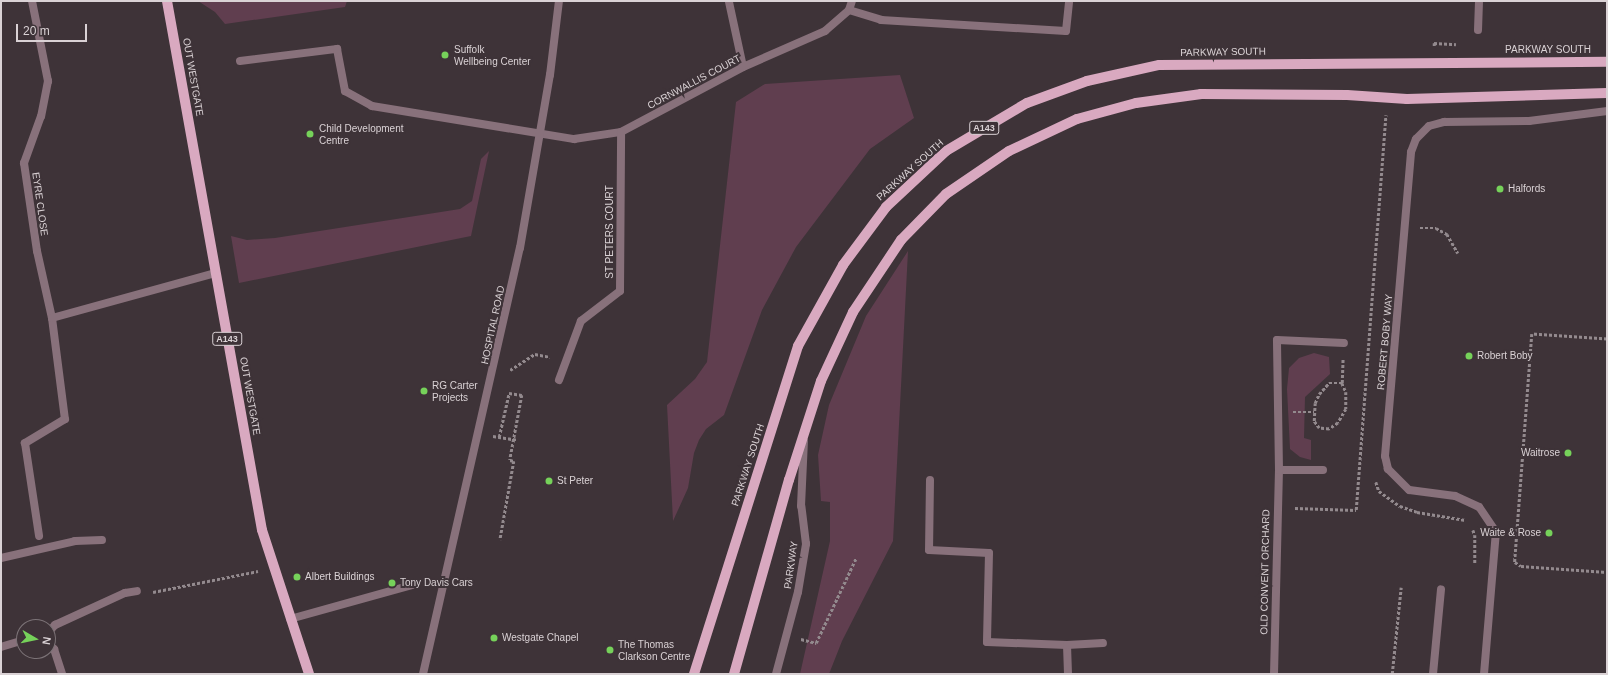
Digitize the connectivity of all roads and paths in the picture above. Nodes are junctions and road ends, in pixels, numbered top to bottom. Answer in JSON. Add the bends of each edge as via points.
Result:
{"nodes":[{"id":1,"x":32,"y":1,"type":"edge"},
{"id":2,"x":167,"y":1,"type":"edge"},
{"id":3,"x":559,"y":1,"type":"edge"},
{"id":4,"x":852,"y":1,"type":"edge"},
{"id":5,"x":1069,"y":1,"type":"edge"},
{"id":6,"x":1479,"y":1,"type":"edge"},
{"id":7,"x":729,"y":2,"type":"dead end"},
{"id":8,"x":850,"y":10,"type":"junction"},
{"id":9,"x":1478,"y":30,"type":"dead end"},
{"id":10,"x":240,"y":61,"type":"dead end"},
{"id":11,"x":1607,"y":62,"type":"edge"},
{"id":12,"x":743,"y":67,"type":"junction"},
{"id":13,"x":1607,"y":93,"type":"edge"},
{"id":14,"x":1393,"y":111,"type":"dead end"},
{"id":15,"x":1607,"y":111,"type":"edge"},
{"id":16,"x":621,"y":132,"type":"junction"},
{"id":17,"x":539,"y":134,"type":"junction"},
{"id":18,"x":1405,"y":228,"type":"junction"},
{"id":19,"x":1458,"y":253,"type":"dead end"},
{"id":20,"x":215,"y":273,"type":"junction"},
{"id":21,"x":52,"y":318,"type":"junction"},
{"id":22,"x":1607,"y":339,"type":"edge"},
{"id":23,"x":1344,"y":343,"type":"joint"},
{"id":24,"x":536,"y":354,"type":"dead end"},
{"id":25,"x":559,"y":380,"type":"dead end"},
{"id":26,"x":491,"y":381,"type":"junction"},
{"id":27,"x":1342,"y":383,"type":"junction"},
{"id":28,"x":804,"y":432,"type":"junction"},
{"id":29,"x":516,"y":440,"type":"junction"},
{"id":30,"x":1279,"y":470,"type":"junction"},
{"id":31,"x":1323,"y":470,"type":"dead end"},
{"id":32,"x":1375,"y":478,"type":"dead end"},
{"id":33,"x":930,"y":480,"type":"dead end"},
{"id":34,"x":1276,"y":508,"type":"junction"},
{"id":35,"x":1469,"y":522,"type":"dead end"},
{"id":36,"x":1472,"y":528,"type":"dead end"},
{"id":37,"x":102,"y":540,"type":"dead end"},
{"id":38,"x":500,"y":540,"type":"dead end"},
{"id":39,"x":48,"y":547,"type":"junction"},
{"id":40,"x":1,"y":558,"type":"edge"},
{"id":41,"x":856,"y":558,"type":"dead end"},
{"id":42,"x":273,"y":568,"type":"junction"},
{"id":43,"x":1476,"y":571,"type":"dead end"},
{"id":44,"x":1607,"y":572,"type":"edge"},
{"id":45,"x":415,"y":584,"type":"dead end"},
{"id":46,"x":1401,"y":587,"type":"dead end"},
{"id":47,"x":1441,"y":590,"type":"dead end"},
{"id":48,"x":137,"y":591,"type":"joint"},
{"id":49,"x":290,"y":619,"type":"junction"},
{"id":50,"x":56,"y":625,"type":"edge"},
{"id":51,"x":787,"y":634,"type":"junction"},
{"id":52,"x":16,"y":642,"type":"edge"},
{"id":53,"x":1103,"y":643,"type":"dead end"},
{"id":54,"x":1067,"y":645,"type":"junction"},
{"id":55,"x":1,"y":647,"type":"edge"},
{"id":56,"x":56,"y":655,"type":"edge"},
{"id":57,"x":308,"y":673,"type":"edge"},
{"id":58,"x":62,"y":674,"type":"edge"},
{"id":59,"x":424,"y":674,"type":"edge"},
{"id":60,"x":694,"y":674,"type":"edge"},
{"id":61,"x":734,"y":674,"type":"edge"},
{"id":62,"x":776,"y":674,"type":"edge"},
{"id":63,"x":1068,"y":674,"type":"edge"},
{"id":64,"x":1274,"y":674,"type":"edge"},
{"id":65,"x":1392,"y":674,"type":"edge"},
{"id":66,"x":1433,"y":674,"type":"edge"},
{"id":67,"x":1484,"y":674,"type":"edge"}],
"edges":[{"from":1,"to":21,"type":"street","name":"EYRE CLOSE","via":[[48,81],[41,116],[24,163],[37,250]]},
{"from":2,"to":20,"type":"main road","name":"OUT WESTGATE","number":"A143"},
{"from":3,"to":17,"type":"street","name":"HOSPITAL ROAD"},
{"from":4,"to":8,"type":"street"},
{"from":5,"to":8,"type":"street","via":[[1066,31],[880,20]]},
{"from":6,"to":9,"type":"street"},
{"from":7,"to":12,"type":"street"},
{"from":8,"to":12,"type":"street","name":"CORNWALLIS COURT","via":[[825,31]]},
{"from":10,"to":17,"type":"street","name":"CORNWALLIS COURT","via":[[337,49],[345,91],[372,106]]},
{"from":11,"to":60,"type":"main road","name":"PARKWAY SOUTH","number":"A143","via":[[1159,65],[1087,82],[1027,103],[946,151],[886,206],[843,265],[798,346]]},
{"from":12,"to":16,"type":"street","name":"CORNWALLIS COURT"},
{"from":13,"to":28,"type":"main road","via":[[1407,99],[1201,94],[1136,103],[1077,119],[1008,151],[946,194],[901,240],[853,312],[821,381]]},
{"from":14,"to":34,"type":"path","via":[[1386,112],[1356,510]]},
{"from":15,"to":18,"type":"street","name":"ROBERT BOBY WAY","via":[[1528,121],[1444,122],[1428,126],[1416,139],[1411,152]]},
{"from":16,"to":17,"type":"street","name":"CORNWALLIS COURT","via":[[574,139]]},
{"from":16,"to":25,"type":"street","name":"ST PETERS COURT","via":[[620,291],[581,321]]},
{"from":17,"to":26,"type":"street","name":"HOSPITAL ROAD","via":[[520,248]]},
{"from":18,"to":19,"type":"path","via":[[1436,228],[1447,234]]},
{"from":18,"to":67,"type":"street","name":"ROBERT BOBY WAY","via":[[1385,456],[1388,469],[1410,490],[1455,496],[1479,507],[1496,532]]},
{"from":20,"to":21,"type":"street"},
{"from":20,"to":42,"type":"main road","name":"OUT WESTGATE","number":"A143","via":[[262,530]]},
{"from":21,"to":39,"type":"street","name":"EYRE CLOSE","via":[[65,419],[25,444],[39,536]]},
{"from":22,"to":44,"type":"path","via":[[1532,334],[1515,562],[1520,566]]},
{"from":23,"to":27,"type":"path"},
{"from":23,"to":30,"type":"street","name":"OLD CONVENT ORCHARD","via":[[1277,340]]},
{"from":24,"to":26,"type":"path"},
{"from":26,"to":59,"type":"street","name":"HOSPITAL ROAD"},
{"from":27,"to":27,"type":"path","via":[[1329,383],[1319,394],[1315,403],[1314,422],[1319,428],[1329,429],[1338,423],[1346,409],[1346,392]]},
{"from":28,"to":51,"type":"street","name":"PARKWAY","via":[[801,506],[806,544]]},
{"from":28,"to":61,"type":"main road"},
{"from":29,"to":29,"type":"path","via":[[522,395],[509,393],[499,437]]},
{"from":29,"to":38,"type":"path","via":[[510,460],[514,461]]},
{"from":30,"to":31,"type":"street"},
{"from":30,"to":34,"type":"street","name":"OLD CONVENT ORCHARD"},
{"from":32,"to":35,"type":"path","via":[[1379,491],[1400,506],[1417,512]]},
{"from":33,"to":54,"type":"street","via":[[929,550],[989,553],[987,642]]},
{"from":34,"to":64,"type":"street","name":"OLD CONVENT ORCHARD"},
{"from":36,"to":43,"type":"path","via":[[1475,536]]},
{"from":37,"to":39,"type":"street","via":[[74,541]]},
{"from":39,"to":40,"type":"street"},
{"from":41,"to":51,"type":"path","via":[[816,643]]},
{"from":42,"to":48,"type":"path","via":[[150,592]]},
{"from":42,"to":49,"type":"main road","name":"OUT WESTGATE","number":"A143"},
{"from":45,"to":49,"type":"street"},
{"from":46,"to":65,"type":"path"},
{"from":47,"to":66,"type":"street"},
{"from":48,"to":50,"type":"street","via":[[124,593]]},
{"from":49,"to":57,"type":"main road","name":"OUT WESTGATE","number":"A143"},
{"from":51,"to":62,"type":"street","name":"PARKWAY"},
{"from":52,"to":55,"type":"street"},
{"from":53,"to":54,"type":"street"},
{"from":54,"to":63,"type":"street"},
{"from":56,"to":58,"type":"street"}]}
